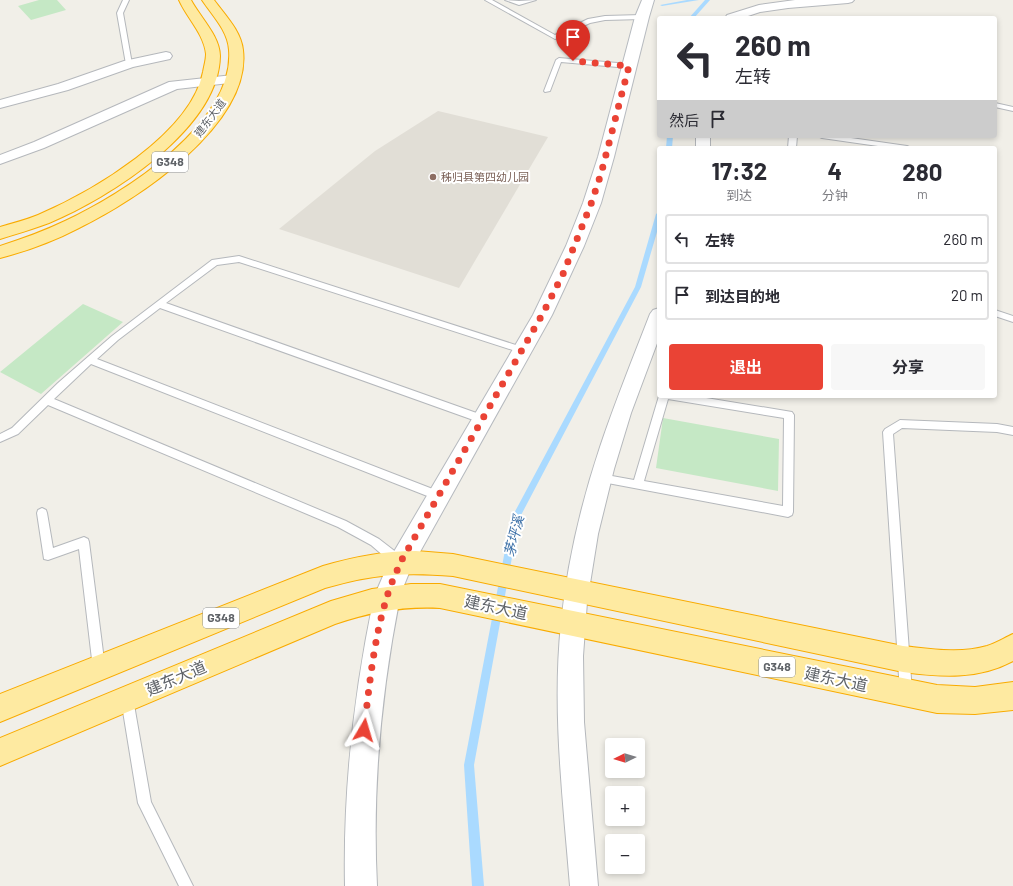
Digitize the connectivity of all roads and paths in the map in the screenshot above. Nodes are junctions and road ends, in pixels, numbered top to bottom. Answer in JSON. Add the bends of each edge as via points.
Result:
{"nodes":[{"id":1,"x":126,"y":0,"type":"edge"},
{"id":2,"x":185,"y":0,"type":"edge"},
{"id":3,"x":208,"y":0,"type":"edge"},
{"id":4,"x":488,"y":0,"type":"edge"},
{"id":5,"x":508,"y":0,"type":"edge"},
{"id":6,"x":533,"y":0,"type":"edge"},
{"id":7,"x":848,"y":0,"type":"edge"},
{"id":8,"x":645,"y":9,"type":"edge"},
{"id":9,"x":735,"y":16,"type":"edge"},
{"id":10,"x":166,"y":56,"type":"dead end"},
{"id":11,"x":129,"y":64,"type":"junction"},
{"id":12,"x":629,"y":66,"type":"junction"},
{"id":13,"x":233,"y":78,"type":"junction"},
{"id":14,"x":209,"y":81,"type":"junction"},
{"id":15,"x":547,"y":91,"type":"dead end"},
{"id":16,"x":0,"y":104,"type":"edge"},
{"id":17,"x":997,"y":105,"type":"edge"},
{"id":18,"x":1013,"y":109,"type":"edge"},
{"id":19,"x":836,"y":138,"type":"edge"},
{"id":20,"x":893,"y":146,"type":"edge"},
{"id":21,"x":0,"y":160,"type":"edge"},
{"id":22,"x":0,"y":233,"type":"edge"},
{"id":23,"x":0,"y":252,"type":"edge"},
{"id":24,"x":159,"y":304,"type":"junction"},
{"id":25,"x":997,"y":314,"type":"edge"},
{"id":26,"x":657,"y":319,"type":"edge"},
{"id":27,"x":1013,"y":319,"type":"edge"},
{"id":28,"x":522,"y":350,"type":"junction"},
{"id":29,"x":90,"y":360,"type":"junction"},
{"id":30,"x":663,"y":398,"type":"edge"},
{"id":31,"x":683,"y":398,"type":"edge"},
{"id":32,"x":47,"y":400,"type":"junction"},
{"id":33,"x":482,"y":419,"type":"junction"},
{"id":34,"x":1013,"y":431,"type":"edge"},
{"id":35,"x":0,"y":438,"type":"edge"},
{"id":36,"x":601,"y":478,"type":"junction"},
{"id":37,"x":638,"y":485,"type":"junction"},
{"id":38,"x":439,"y":496,"type":"junction"},
{"id":39,"x":42,"y":513,"type":"dead end"},
{"id":40,"x":400,"y":563,"type":"junction"},
{"id":41,"x":577,"y":591,"type":"junction"},
{"id":42,"x":387,"y":597,"type":"junction"},
{"id":43,"x":573,"y":624,"type":"junction"},
{"id":44,"x":1013,"y":647,"type":"edge"},
{"id":45,"x":903,"y":659,"type":"junction"},
{"id":46,"x":99,"y":668,"type":"junction"},
{"id":47,"x":906,"y":694,"type":"junction"},
{"id":48,"x":1013,"y":696,"type":"edge"},
{"id":49,"x":126,"y":699,"type":"junction"},
{"id":50,"x":0,"y":708,"type":"edge"},
{"id":51,"x":0,"y":752,"type":"edge"},
{"id":52,"x":186,"y":886,"type":"edge"},
{"id":53,"x":361,"y":886,"type":"edge"},
{"id":54,"x":584,"y":886,"type":"edge"}],
"edges":[{"from":1,"to":11,"type":"lane","via":[[120,13]]},
{"from":2,"to":14,"type":"highway","name":"建东大道","number":"G348","via":[[211,44],[213,62]]},
{"from":3,"to":13,"type":"highway","name":"建东大道","number":"G348","via":[[233,38],[236,64]]},
{"from":4,"to":8,"type":"lane","via":[[555,37],[588,21]]},
{"from":5,"to":6,"type":"lane","via":[[519,3]]},
{"from":7,"to":9,"type":"street","via":[[773,6]]},
{"from":8,"to":12,"type":"main road"},
{"from":10,"to":11,"type":"street"},
{"from":11,"to":16,"type":"street","via":[[70,85]]},
{"from":12,"to":15,"type":"lane","via":[[559,60]]},
{"from":12,"to":28,"type":"main road","via":[[591,204],[563,274]]},
{"from":13,"to":14,"type":"street"},
{"from":13,"to":23,"type":"highway","name":"建东大道","number":"G348","via":[[219,109],[207,125],[176,158],[141,185],[81,221]]},
{"from":14,"to":21,"type":"street","via":[[186,83],[164,89]]},
{"from":14,"to":22,"type":"highway","name":"建东大道","number":"G348","via":[[185,121],[138,165],[96,193],[70,206],[42,219]]},
{"from":17,"to":18,"type":"lane"},
{"from":19,"to":20,"type":"lane"},
{"from":24,"to":28,"type":"lane","via":[[215,262],[239,259]]},
{"from":24,"to":29,"type":"lane"},
{"from":24,"to":33,"type":"lane"},
{"from":25,"to":27,"type":"lane"},
{"from":26,"to":36,"type":"street"},
{"from":28,"to":33,"type":"main road"},
{"from":29,"to":32,"type":"lane"},
{"from":29,"to":38,"type":"lane"},
{"from":30,"to":37,"type":"lane"},
{"from":31,"to":37,"type":"lane","via":[[789,415],[788,512]]},
{"from":32,"to":35,"type":"lane","via":[[15,431]]},
{"from":32,"to":40,"type":"lane","via":[[342,524],[375,542]]},
{"from":33,"to":38,"type":"main road"},
{"from":34,"to":45,"type":"lane","via":[[900,424],[888,432]]},
{"from":36,"to":37,"type":"lane"},
{"from":36,"to":41,"type":"street"},
{"from":38,"to":40,"type":"main road"},
{"from":39,"to":46,"type":"lane","via":[[48,555],[84,542]]},
{"from":40,"to":41,"type":"highway","number":"G348","via":[[449,565]]},
{"from":40,"to":42,"type":"main road"},
{"from":40,"to":46,"type":"highway","number":"G348","via":[[356,567],[323,577]]},
{"from":41,"to":43,"type":"street"},
{"from":41,"to":45,"type":"highway","number":"G348"},
{"from":42,"to":43,"type":"highway","name":"建东大道","number":"G348","via":[[415,594],[440,596]]},
{"from":42,"to":49,"type":"highway","name":"建东大道","number":"G348","via":[[331,613]]},
{"from":42,"to":53,"type":"main road","via":[[370,686],[363,745],[360,811]]},
{"from":43,"to":47,"type":"highway","name":"建东大道","number":"G348"},
{"from":43,"to":54,"type":"street","via":[[570,704]]},
{"from":44,"to":45,"type":"highway","number":"G348","via":[[981,662],[957,665]]},
{"from":45,"to":47,"type":"lane"},
{"from":46,"to":50,"type":"highway","number":"G348"},
{"from":47,"to":48,"type":"highway","name":"建东大道","number":"G348","via":[[969,701]]},
{"from":49,"to":51,"type":"highway","name":"建东大道","number":"G348"},
{"from":49,"to":52,"type":"lane","via":[[144,803]]}]}
